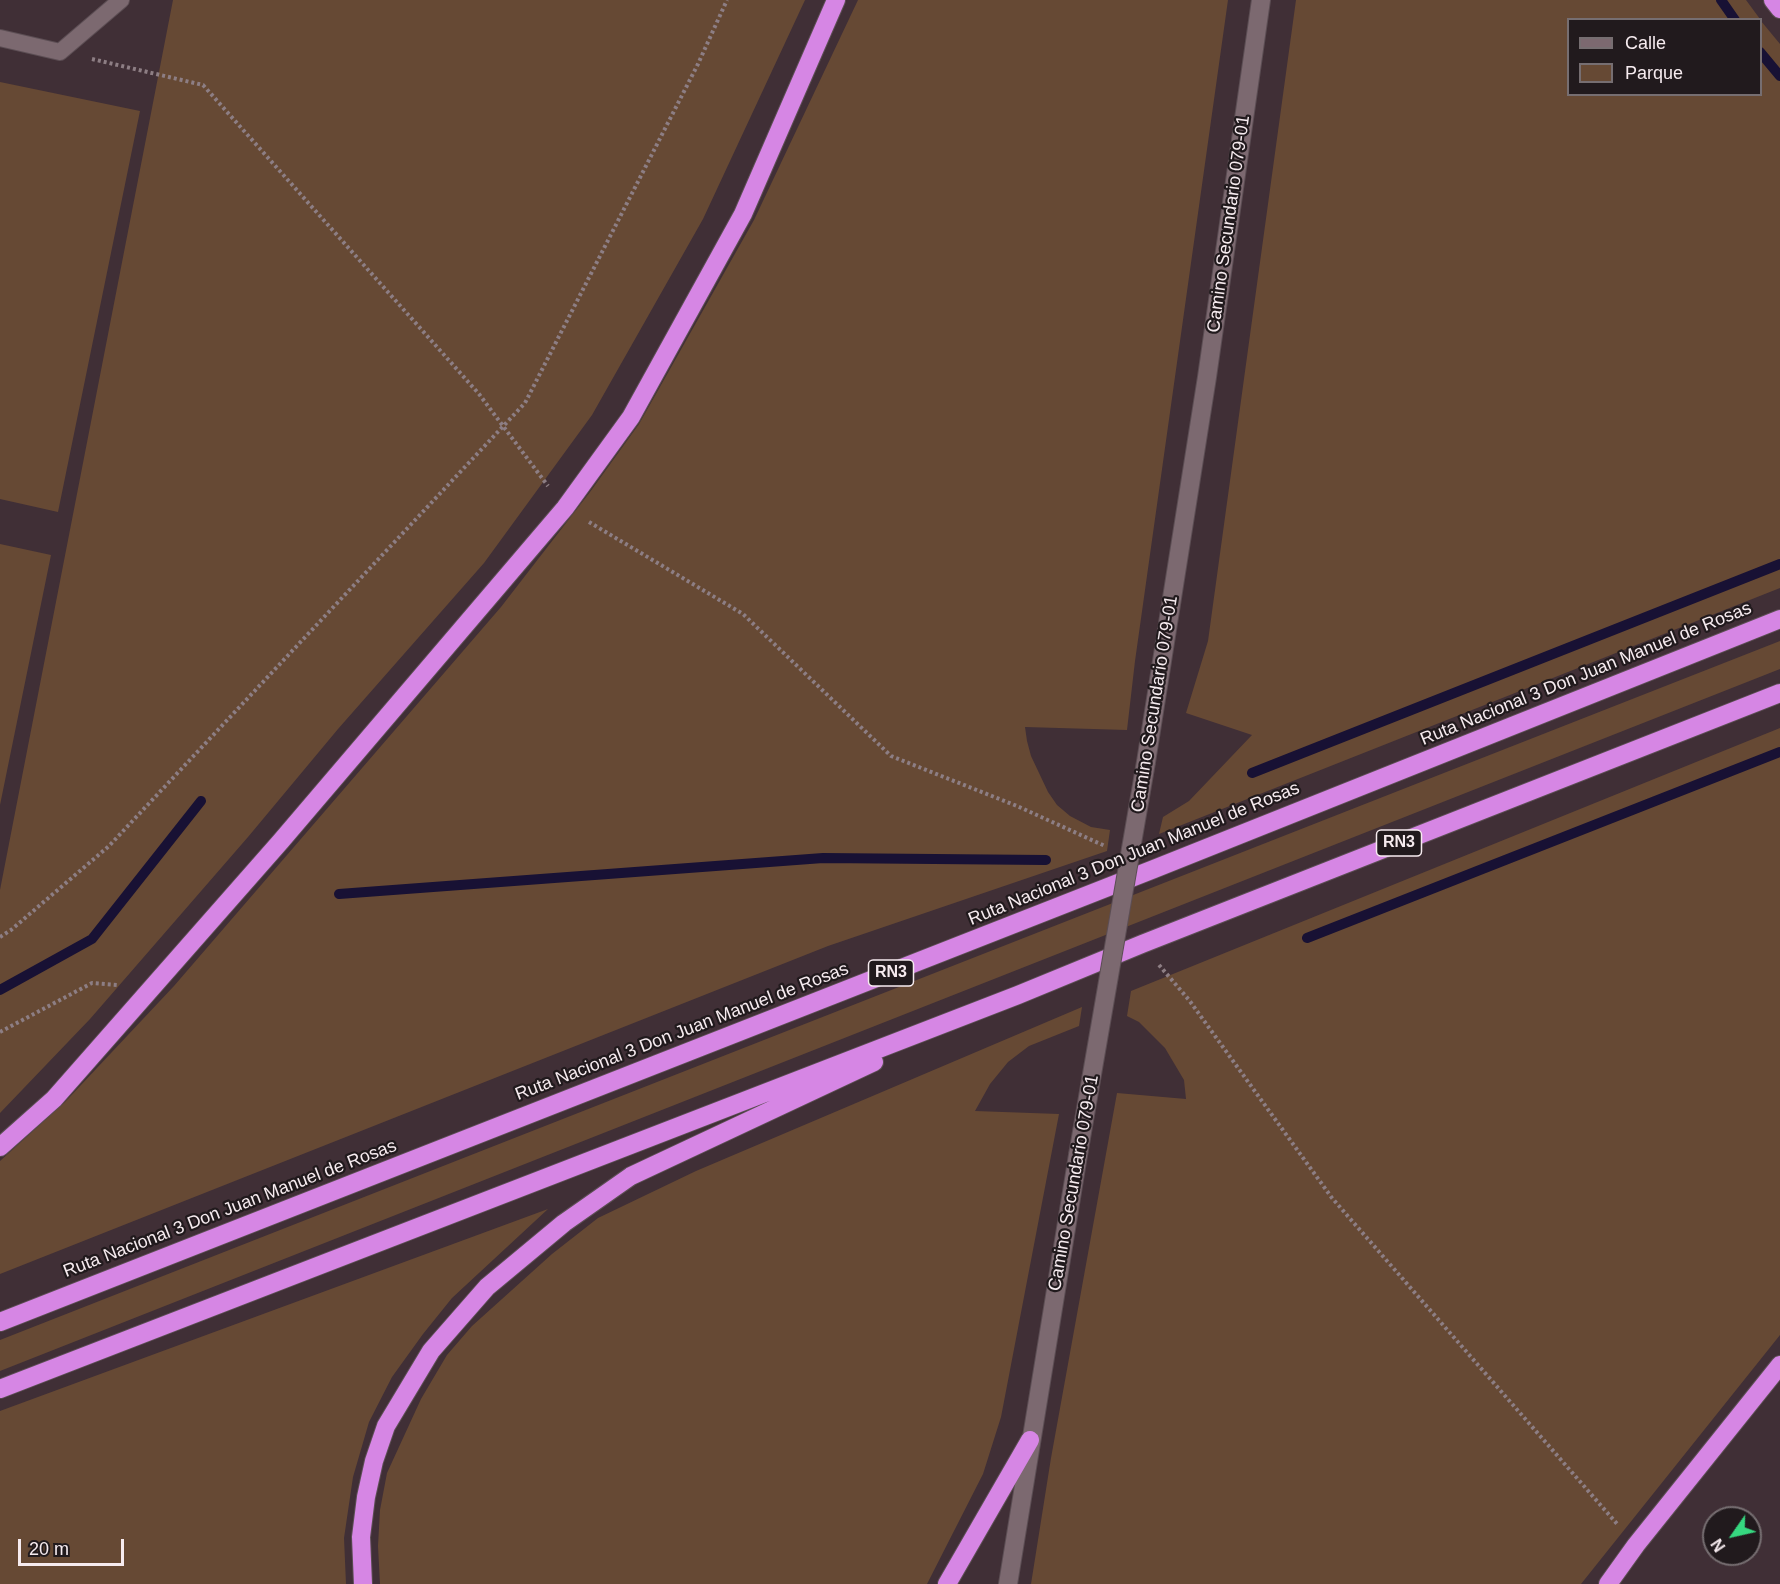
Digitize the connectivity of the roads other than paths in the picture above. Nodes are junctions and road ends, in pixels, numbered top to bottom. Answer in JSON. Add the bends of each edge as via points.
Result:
{"nodes":[{"id":1,"x":121,"y":0,"type":"edge"},
{"id":2,"x":836,"y":0,"type":"edge"},
{"id":3,"x":1261,"y":0,"type":"edge"},
{"id":4,"x":1773,"y":0,"type":"edge"},
{"id":5,"x":1780,"y":9,"type":"edge"},
{"id":6,"x":0,"y":38,"type":"edge"},
{"id":7,"x":1780,"y":619,"type":"edge"},
{"id":8,"x":1780,"y":693,"type":"edge"},
{"id":9,"x":1018,"y":995,"type":"junction"},
{"id":10,"x":0,"y":1147,"type":"edge"},
{"id":11,"x":0,"y":1322,"type":"edge"},
{"id":12,"x":1780,"y":1365,"type":"edge"},
{"id":13,"x":0,"y":1389,"type":"edge"},
{"id":14,"x":1030,"y":1440,"type":"junction"},
{"id":15,"x":1611,"y":1583,"type":"edge"},
{"id":16,"x":363,"y":1584,"type":"edge"},
{"id":17,"x":947,"y":1584,"type":"edge"},
{"id":18,"x":1008,"y":1584,"type":"edge"}],
"edges":[{"from":1,"to":6,"type":"lane","via":[[60,52]]},
{"from":2,"to":10,"type":"highway","via":[[744,214],[631,417],[565,508],[281,842],[54,1099]]},
{"from":3,"to":14,"type":"main road","name":"Camino Secundario 079-01","bridge":true,"via":[[1208,377]]},
{"from":4,"to":5,"type":"highway"},
{"from":7,"to":11,"type":"highway","name":"Ruta Nacional 3 Don Juan Manuel de Rosas","number":"RN3"},
{"from":8,"to":9,"type":"highway","number":"RN3"},
{"from":9,"to":13,"type":"highway","number":"RN3"},
{"from":9,"to":16,"type":"highway","via":[[631,1176],[564,1223],[488,1287],[431,1351],[386,1426],[366,1497],[361,1537]]},
{"from":12,"to":15,"type":"highway","via":[[1636,1545]]},
{"from":14,"to":17,"type":"highway"},
{"from":14,"to":18,"type":"main road","name":"Camino Secundario 079-01"}]}
